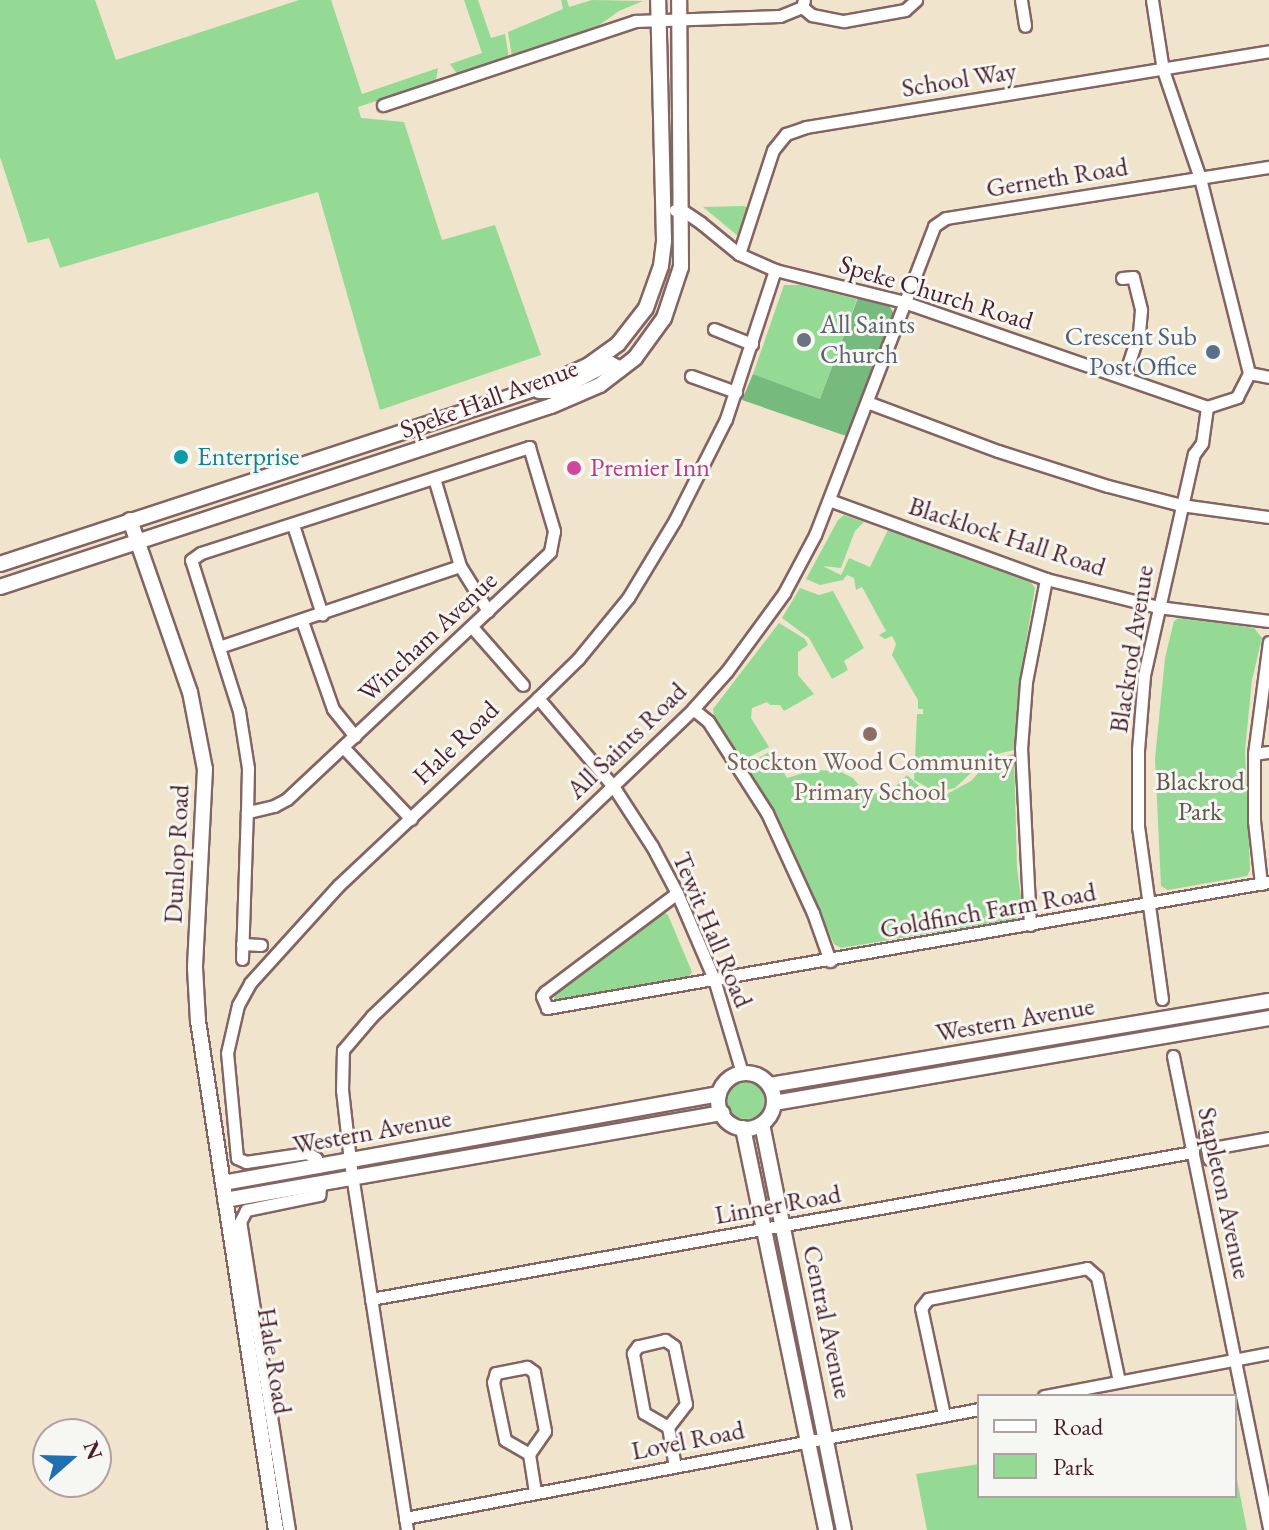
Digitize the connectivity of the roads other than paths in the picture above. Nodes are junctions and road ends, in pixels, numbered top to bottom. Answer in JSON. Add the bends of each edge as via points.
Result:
{"nodes":[{"id":1,"x":658,"y":0,"type":"edge"},
{"id":2,"x":679,"y":0,"type":"edge"},
{"id":3,"x":916,"y":0,"type":"edge"},
{"id":4,"x":1021,"y":0,"type":"edge"},
{"id":5,"x":1152,"y":0,"type":"edge"},
{"id":6,"x":803,"y":3,"type":"edge"},
{"id":7,"x":1036,"y":12,"type":"dead end"},
{"id":8,"x":659,"y":20,"type":"junction"},
{"id":9,"x":679,"y":20,"type":"junction"},
{"id":10,"x":1269,"y":51,"type":"edge"},
{"id":11,"x":1163,"y":70,"type":"junction"},
{"id":12,"x":383,"y":105,"type":"dead end"},
{"id":13,"x":1269,"y":167,"type":"edge"},
{"id":14,"x":1200,"y":178,"type":"junction"},
{"id":15,"x":660,"y":210,"type":"junction"},
{"id":16,"x":682,"y":210,"type":"junction"},
{"id":17,"x":739,"y":254,"type":"junction"},
{"id":18,"x":775,"y":270,"type":"junction"},
{"id":19,"x":1122,"y":278,"type":"dead end"},
{"id":20,"x":904,"y":302,"type":"junction"},
{"id":21,"x":714,"y":329,"type":"dead end"},
{"id":22,"x":752,"y":344,"type":"junction"},
{"id":23,"x":621,"y":369,"type":"junction"},
{"id":24,"x":1249,"y":373,"type":"junction"},
{"id":25,"x":691,"y":376,"type":"dead end"},
{"id":26,"x":1124,"y":377,"type":"junction"},
{"id":27,"x":1269,"y":377,"type":"edge"},
{"id":28,"x":531,"y":390,"type":"junction"},
{"id":29,"x":736,"y":392,"type":"junction"},
{"id":30,"x":867,"y":402,"type":"junction"},
{"id":31,"x":1207,"y":407,"type":"junction"},
{"id":32,"x":434,"y":478,"type":"junction"},
{"id":33,"x":829,"y":500,"type":"junction"},
{"id":34,"x":1181,"y":505,"type":"junction"},
{"id":35,"x":1269,"y":517,"type":"edge"},
{"id":36,"x":130,"y":520,"type":"junction"},
{"id":37,"x":293,"y":525,"type":"junction"},
{"id":38,"x":137,"y":542,"type":"junction"},
{"id":39,"x":0,"y":564,"type":"edge"},
{"id":40,"x":460,"y":566,"type":"junction"},
{"id":41,"x":1046,"y":579,"type":"junction"},
{"id":42,"x":0,"y":587,"type":"edge"},
{"id":43,"x":1158,"y":607,"type":"junction"},
{"id":44,"x":488,"y":611,"type":"junction"},
{"id":45,"x":322,"y":614,"type":"junction"},
{"id":46,"x":302,"y":621,"type":"junction"},
{"id":47,"x":1269,"y":621,"type":"edge"},
{"id":48,"x":472,"y":627,"type":"junction"},
{"id":49,"x":1269,"y":642,"type":"edge"},
{"id":50,"x":219,"y":647,"type":"junction"},
{"id":51,"x":523,"y":685,"type":"dead end"},
{"id":52,"x":538,"y":698,"type":"junction"},
{"id":53,"x":693,"y":709,"type":"junction"},
{"id":54,"x":355,"y":736,"type":"junction"},
{"id":55,"x":343,"y":747,"type":"junction"},
{"id":56,"x":1269,"y":752,"type":"edge"},
{"id":57,"x":1254,"y":754,"type":"junction"},
{"id":58,"x":613,"y":786,"type":"junction"},
{"id":59,"x":247,"y":812,"type":"junction"},
{"id":60,"x":411,"y":819,"type":"junction"},
{"id":61,"x":1265,"y":883,"type":"edge"},
{"id":62,"x":677,"y":893,"type":"junction"},
{"id":63,"x":1146,"y":906,"type":"junction"},
{"id":64,"x":1030,"y":925,"type":"junction"},
{"id":65,"x":242,"y":944,"type":"junction"},
{"id":66,"x":261,"y":945,"type":"dead end"},
{"id":67,"x":242,"y":959,"type":"dead end"},
{"id":68,"x":830,"y":961,"type":"junction"},
{"id":69,"x":714,"y":979,"type":"junction"},
{"id":70,"x":1162,"y":999,"type":"dead end"},
{"id":71,"x":1269,"y":1001,"type":"edge"},
{"id":72,"x":1269,"y":1018,"type":"edge"},
{"id":73,"x":1173,"y":1056,"type":"dead end"},
{"id":74,"x":742,"y":1073,"type":"junction"},
{"id":75,"x":770,"y":1085,"type":"junction"},
{"id":76,"x":719,"y":1094,"type":"junction"},
{"id":77,"x":774,"y":1103,"type":"junction"},
{"id":78,"x":722,"y":1113,"type":"junction"},
{"id":79,"x":762,"y":1124,"type":"junction"},
{"id":80,"x":743,"y":1128,"type":"junction"},
{"id":81,"x":1205,"y":1135,"type":"dead end"},
{"id":82,"x":1269,"y":1138,"type":"edge"},
{"id":83,"x":1193,"y":1152,"type":"junction"},
{"id":84,"x":350,"y":1161,"type":"junction"},
{"id":85,"x":318,"y":1167,"type":"junction"},
{"id":86,"x":353,"y":1178,"type":"junction"},
{"id":87,"x":223,"y":1183,"type":"junction"},
{"id":88,"x":321,"y":1183,"type":"junction"},
{"id":89,"x":225,"y":1200,"type":"junction"},
{"id":90,"x":782,"y":1228,"type":"junction"},
{"id":91,"x":766,"y":1231,"type":"junction"},
{"id":92,"x":240,"y":1259,"type":"junction"},
{"id":93,"x":371,"y":1299,"type":"junction"},
{"id":94,"x":1269,"y":1353,"type":"edge"},
{"id":95,"x":1235,"y":1360,"type":"junction"},
{"id":96,"x":1119,"y":1381,"type":"junction"},
{"id":97,"x":1054,"y":1394,"type":"edge"},
{"id":98,"x":977,"y":1409,"type":"edge"},
{"id":99,"x":944,"y":1415,"type":"junction"},
{"id":100,"x":668,"y":1427,"type":"junction"},
{"id":101,"x":826,"y":1438,"type":"junction"},
{"id":102,"x":807,"y":1442,"type":"junction"},
{"id":103,"x":529,"y":1454,"type":"junction"},
{"id":104,"x":675,"y":1465,"type":"junction"},
{"id":105,"x":535,"y":1493,"type":"junction"},
{"id":106,"x":406,"y":1524,"type":"edge"},
{"id":107,"x":1269,"y":1527,"type":"edge"},
{"id":108,"x":276,"y":1530,"type":"edge"},
{"id":109,"x":289,"y":1530,"type":"edge"},
{"id":110,"x":826,"y":1530,"type":"edge"},
{"id":111,"x":844,"y":1530,"type":"edge"}],
"edges":[{"from":1,"to":8,"type":"street","name":"Speke Hall Avenue"},
{"from":2,"to":9,"type":"street","name":"Speke Hall Avenue"},
{"from":3,"to":6,"type":"street","via":[[905,10],[844,21],[812,15]]},
{"from":4,"to":7,"type":"street","via":[[1024,20]]},
{"from":5,"to":11,"type":"street"},
{"from":6,"to":9,"type":"street","via":[[780,16]]},
{"from":8,"to":9,"type":"street"},
{"from":8,"to":12,"type":"street","via":[[635,21]]},
{"from":8,"to":15,"type":"street","name":"Speke Hall Avenue"},
{"from":9,"to":16,"type":"street","name":"Speke Hall Avenue"},
{"from":10,"to":11,"type":"street","name":"School Way"},
{"from":11,"to":14,"type":"street"},
{"from":11,"to":17,"type":"street","name":"School Way","via":[[786,134],[773,150]]},
{"from":13,"to":14,"type":"street","name":"Gerneth Road"},
{"from":14,"to":20,"type":"street","name":"Gerneth Road","via":[[946,218],[927,238]]},
{"from":14,"to":24,"type":"street"},
{"from":15,"to":16,"type":"street"},
{"from":15,"to":28,"type":"street","name":"Speke Hall Avenue","via":[[661,266],[632,329],[589,365]]},
{"from":16,"to":17,"type":"street","name":"Speke Church Road"},
{"from":16,"to":23,"type":"street","name":"Speke Hall Avenue","via":[[676,290],[664,318]]},
{"from":17,"to":18,"type":"street","name":"Speke Church Road"},
{"from":18,"to":20,"type":"street","name":"Speke Church Road"},
{"from":18,"to":22,"type":"street","name":"Hale Road"},
{"from":19,"to":26,"type":"street","via":[[1133,277],[1141,310]]},
{"from":20,"to":26,"type":"street","name":"Speke Church Road"},
{"from":20,"to":30,"type":"street","name":"All Saints Road"},
{"from":21,"to":22,"type":"street"},
{"from":22,"to":29,"type":"street","name":"Hale Road"},
{"from":23,"to":28,"type":"street","via":[[609,363],[556,391]]},
{"from":23,"to":38,"type":"street","name":"Speke Hall Avenue","via":[[600,385],[551,406]]},
{"from":24,"to":27,"type":"street"},
{"from":24,"to":31,"type":"street","via":[[1237,397]]},
{"from":25,"to":29,"type":"street"},
{"from":26,"to":31,"type":"street","name":"Speke Church Road"},
{"from":28,"to":36,"type":"street","name":"Speke Hall Avenue"},
{"from":29,"to":52,"type":"street","name":"Hale Road","via":[[710,454],[642,577],[578,659]]},
{"from":30,"to":33,"type":"street","name":"All Saints Road"},
{"from":30,"to":34,"type":"street","via":[[1051,468]]},
{"from":31,"to":34,"type":"street","name":"Blackrod Avenue","via":[[1202,443],[1194,454]]},
{"from":32,"to":37,"type":"street"},
{"from":32,"to":40,"type":"street"},
{"from":32,"to":44,"type":"street","name":"Wincham Avenue","via":[[529,447],[554,543]]},
{"from":33,"to":41,"type":"street","name":"Blacklock Hall Road"},
{"from":33,"to":53,"type":"street","name":"All Saints Road","via":[[784,593]]},
{"from":34,"to":35,"type":"street"},
{"from":34,"to":43,"type":"street","name":"Blackrod Avenue"},
{"from":36,"to":38,"type":"street","name":"Dunlop Road"},
{"from":36,"to":39,"type":"street","name":"Speke Hall Avenue"},
{"from":37,"to":45,"type":"street"},
{"from":37,"to":50,"type":"street","via":[[191,560]]},
{"from":38,"to":42,"type":"street","name":"Speke Hall Avenue"},
{"from":38,"to":87,"type":"street","name":"Dunlop Road","via":[[190,692],[205,769],[196,998]]},
{"from":40,"to":44,"type":"street"},
{"from":40,"to":45,"type":"street"},
{"from":41,"to":43,"type":"street","name":"Blacklock Hall Road"},
{"from":41,"to":64,"type":"street","via":[[1026,682],[1021,749]]},
{"from":43,"to":47,"type":"street","name":"Blacklock Hall Road"},
{"from":43,"to":63,"type":"street","name":"Blackrod Avenue","via":[[1144,675],[1138,750]]},
{"from":44,"to":48,"type":"street","name":"Wincham Avenue"},
{"from":45,"to":46,"type":"street"},
{"from":46,"to":50,"type":"street"},
{"from":46,"to":54,"type":"street","via":[[333,709]]},
{"from":48,"to":51,"type":"street"},
{"from":48,"to":54,"type":"street","name":"Wincham Avenue"},
{"from":49,"to":57,"type":"street"},
{"from":50,"to":59,"type":"street","via":[[245,742]]},
{"from":52,"to":58,"type":"street","name":"Tewit Hall Road"},
{"from":52,"to":60,"type":"street","name":"Hale Road"},
{"from":53,"to":58,"type":"street","name":"All Saints Road"},
{"from":53,"to":68,"type":"street","via":[[708,721],[767,813]]},
{"from":54,"to":55,"type":"street","name":"Wincham Avenue"},
{"from":55,"to":59,"type":"street","name":"Wincham Avenue","via":[[287,799]]},
{"from":55,"to":60,"type":"street"},
{"from":56,"to":57,"type":"street"},
{"from":57,"to":61,"type":"street","via":[[1254,821]]},
{"from":58,"to":62,"type":"street","name":"Tewit Hall Road"},
{"from":58,"to":84,"type":"street","name":"All Saints Road","via":[[350,1039],[340,1061]]},
{"from":59,"to":65,"type":"street"},
{"from":60,"to":85,"type":"street","name":"Hale Road","via":[[339,885],[250,983],[230,1031],[227,1086],[237,1158],[246,1162],[307,1153]]},
{"from":61,"to":63,"type":"street","name":"Goldfinch Farm Road"},
{"from":62,"to":69,"type":"street","name":"Tewit Hall Road"},
{"from":62,"to":69,"type":"street","name":"Goldfinch Farm Road","via":[[545,992],[547,1008]]},
{"from":63,"to":64,"type":"street","name":"Goldfinch Farm Road"},
{"from":63,"to":70,"type":"street","name":"Blackrod Avenue"},
{"from":64,"to":68,"type":"street","name":"Goldfinch Farm Road"},
{"from":65,"to":66,"type":"street"},
{"from":65,"to":67,"type":"street"},
{"from":68,"to":69,"type":"street","name":"Goldfinch Farm Road"},
{"from":69,"to":74,"type":"street","name":"Tewit Hall Road"},
{"from":71,"to":75,"type":"street","name":"Western Avenue"},
{"from":72,"to":77,"type":"street","name":"Western Avenue"},
{"from":73,"to":83,"type":"street","name":"Stapleton Avenue"},
{"from":74,"to":75,"type":"street","via":[[758,1075]]},
{"from":74,"to":76,"type":"street","via":[[727,1080]]},
{"from":75,"to":77,"type":"street"},
{"from":76,"to":78,"type":"street"},
{"from":76,"to":84,"type":"street","name":"Western Avenue"},
{"from":77,"to":79,"type":"street"},
{"from":78,"to":80,"type":"street"},
{"from":78,"to":86,"type":"street","name":"Western Avenue"},
{"from":79,"to":80,"type":"street"},
{"from":79,"to":90,"type":"street","name":"Central Avenue"},
{"from":80,"to":91,"type":"street","name":"Central Avenue"},
{"from":81,"to":82,"type":"street","via":[[1208,1154]]},
{"from":83,"to":90,"type":"street","name":"Linner Road"},
{"from":83,"to":95,"type":"street","name":"Stapleton Avenue"},
{"from":84,"to":85,"type":"street","name":"Western Avenue"},
{"from":84,"to":86,"type":"street","name":"All Saints Road"},
{"from":85,"to":87,"type":"street","name":"Western Avenue"},
{"from":86,"to":88,"type":"street","name":"Western Avenue"},
{"from":86,"to":93,"type":"street","name":"All Saints Road"},
{"from":87,"to":89,"type":"street","name":"Dunlop Road"},
{"from":88,"to":89,"type":"street","name":"Western Avenue"},
{"from":88,"to":92,"type":"street","via":[[322,1191],[313,1198],[246,1210],[240,1222]]},
{"from":89,"to":92,"type":"street","name":"Hale Road"},
{"from":90,"to":91,"type":"street","name":"Linner Road"},
{"from":90,"to":101,"type":"street","name":"Central Avenue"},
{"from":91,"to":93,"type":"street","name":"Linner Road"},
{"from":91,"to":102,"type":"street","name":"Central Avenue"},
{"from":92,"to":108,"type":"street","name":"Hale Road"},
{"from":92,"to":109,"type":"street"},
{"from":93,"to":106,"type":"street","name":"All Saints Road"},
{"from":94,"to":95,"type":"street"},
{"from":95,"to":96,"type":"street"},
{"from":95,"to":107,"type":"street","name":"Stapleton Avenue"},
{"from":96,"to":97,"type":"street"},
{"from":96,"to":99,"type":"street","via":[[1097,1277],[1087,1268],[942,1296],[928,1299],[921,1308]]},
{"from":98,"to":99,"type":"street","name":"Lovel Road"},
{"from":99,"to":101,"type":"street","name":"Lovel Road"},
{"from":100,"to":100,"type":"street","via":[[644,1413],[633,1353],[638,1346],[665,1340],[674,1346],[686,1404]]},
{"from":100,"to":104,"type":"street"},
{"from":101,"to":102,"type":"street","name":"Lovel Road"},
{"from":101,"to":111,"type":"street","name":"Central Avenue"},
{"from":102,"to":104,"type":"street","name":"Lovel Road"},
{"from":102,"to":110,"type":"street","name":"Central Avenue"},
{"from":103,"to":103,"type":"street","via":[[505,1440],[493,1382],[496,1373],[527,1367],[534,1372],[545,1431]]},
{"from":103,"to":105,"type":"street"},
{"from":104,"to":105,"type":"street","name":"Lovel Road"},
{"from":105,"to":106,"type":"street","name":"Lovel Road"}]}
